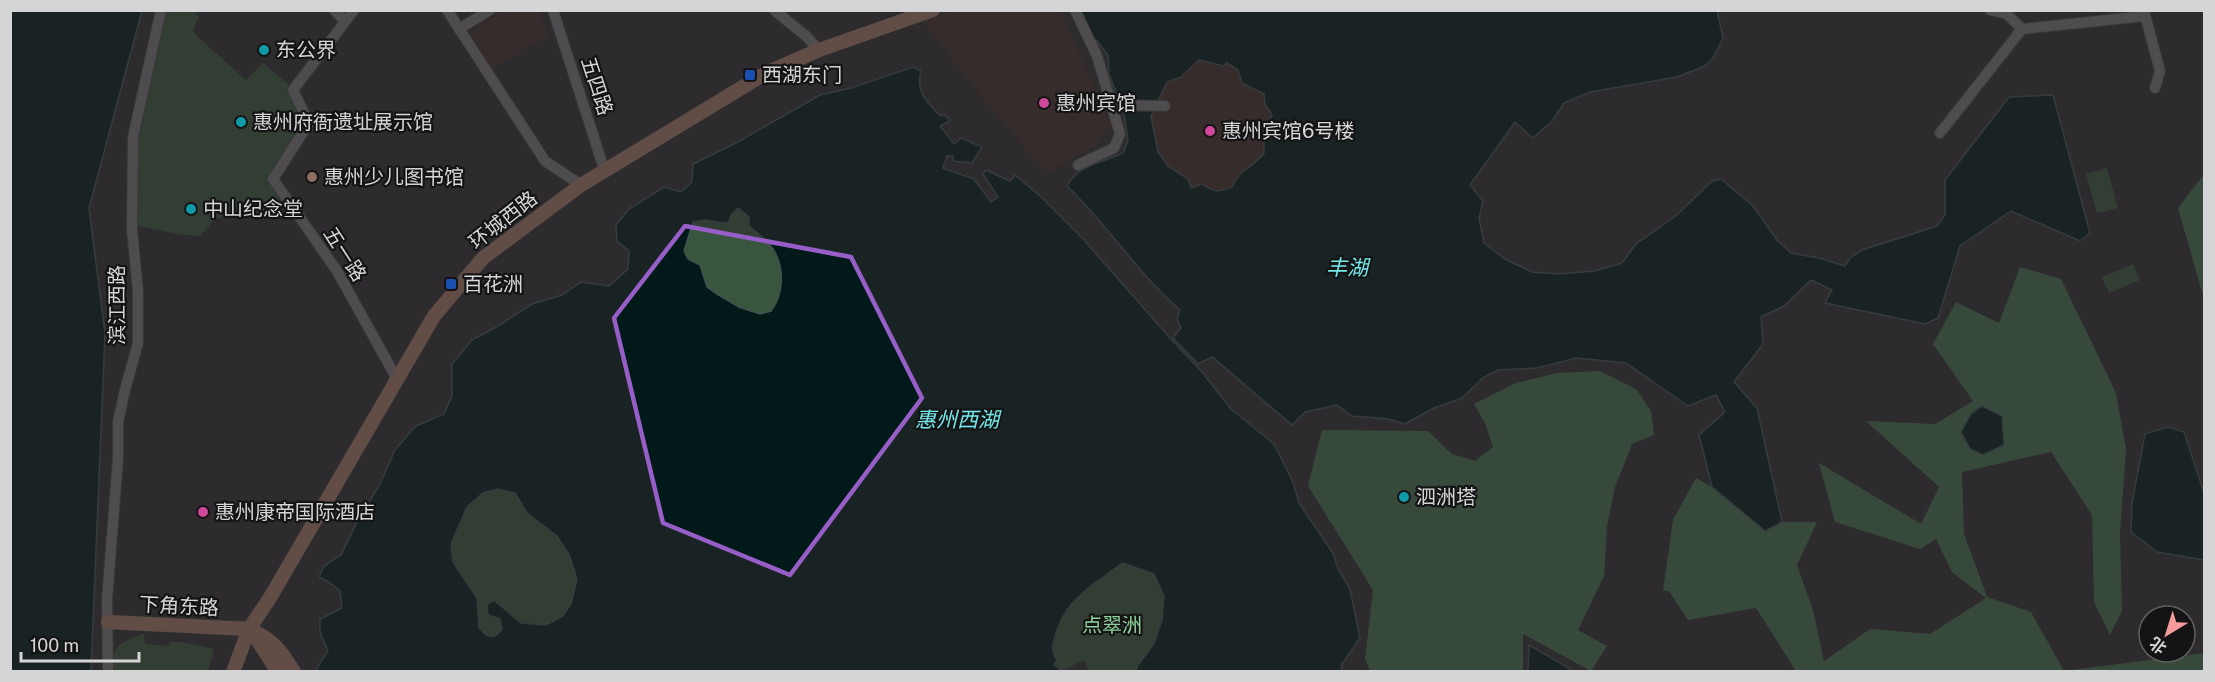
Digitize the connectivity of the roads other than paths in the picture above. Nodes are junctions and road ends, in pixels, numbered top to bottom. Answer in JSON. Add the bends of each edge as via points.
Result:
{"nodes":[{"id":1,"x":161,"y":10,"type":"edge"},
{"id":2,"x":334,"y":10,"type":"edge"},
{"id":3,"x":354,"y":10,"type":"edge"},
{"id":4,"x":447,"y":10,"type":"edge"},
{"id":5,"x":490,"y":10,"type":"edge"},
{"id":6,"x":553,"y":10,"type":"edge"},
{"id":7,"x":774,"y":10,"type":"edge"},
{"id":8,"x":933,"y":10,"type":"edge"},
{"id":9,"x":1076,"y":10,"type":"edge"},
{"id":10,"x":1990,"y":10,"type":"edge"},
{"id":11,"x":2144,"y":13,"type":"edge"},
{"id":12,"x":345,"y":21,"type":"junction"},
{"id":13,"x":459,"y":29,"type":"junction"},
{"id":14,"x":2022,"y":29,"type":"junction"},
{"id":15,"x":819,"y":50,"type":"junction"},
{"id":16,"x":2156,"y":88,"type":"dead end"},
{"id":17,"x":1113,"y":105,"type":"junction"},
{"id":18,"x":1165,"y":106,"type":"dead end"},
{"id":19,"x":1940,"y":133,"type":"dead end"},
{"id":20,"x":1078,"y":165,"type":"dead end"},
{"id":21,"x":605,"y":172,"type":"junction"},
{"id":22,"x":581,"y":185,"type":"junction"},
{"id":23,"x":397,"y":379,"type":"junction"},
{"id":24,"x":108,"y":622,"type":"junction"},
{"id":25,"x":249,"y":629,"type":"junction"},
{"id":26,"x":108,"y":672,"type":"edge"},
{"id":27,"x":233,"y":672,"type":"edge"},
{"id":28,"x":278,"y":672,"type":"edge"},
{"id":29,"x":294,"y":672,"type":"edge"}],
"edges":[{"from":1,"to":24,"type":"street","name":"滨江西路","via":[[134,137],[132,229],[138,343],[118,422]]},
{"from":2,"to":12,"type":"street"},
{"from":3,"to":12,"type":"street"},
{"from":4,"to":13,"type":"street"},
{"from":5,"to":13,"type":"street"},
{"from":6,"to":21,"type":"street","name":"五四路"},
{"from":7,"to":15,"type":"street"},
{"from":8,"to":15,"type":"main road","name":"环城西路"},
{"from":9,"to":17,"type":"street"},
{"from":10,"to":14,"type":"street","via":[[2007,14]]},
{"from":11,"to":14,"type":"street"},
{"from":11,"to":16,"type":"street","via":[[2160,71]]},
{"from":12,"to":23,"type":"street","name":"五一路","via":[[293,90],[309,123],[273,179],[337,271]]},
{"from":13,"to":22,"type":"street","via":[[545,161]]},
{"from":14,"to":19,"type":"street"},
{"from":15,"to":21,"type":"main road","name":"环城西路","via":[[766,73]]},
{"from":17,"to":18,"type":"street"},
{"from":17,"to":20,"type":"street","via":[[1120,134],[1114,148]]},
{"from":21,"to":22,"type":"main road","name":"环城西路"},
{"from":22,"to":23,"type":"main road","name":"环城西路","via":[[483,258],[434,316]]},
{"from":23,"to":25,"type":"main road","name":"环城西路"},
{"from":24,"to":25,"type":"main road","name":"下角东路"},
{"from":24,"to":26,"type":"street","name":"滨江西路"},
{"from":25,"to":27,"type":"main road","name":"环城西路"},
{"from":25,"to":28,"type":"main road"},
{"from":25,"to":29,"type":"main road","name":"下角东路","via":[[267,637],[281,650]]}]}
